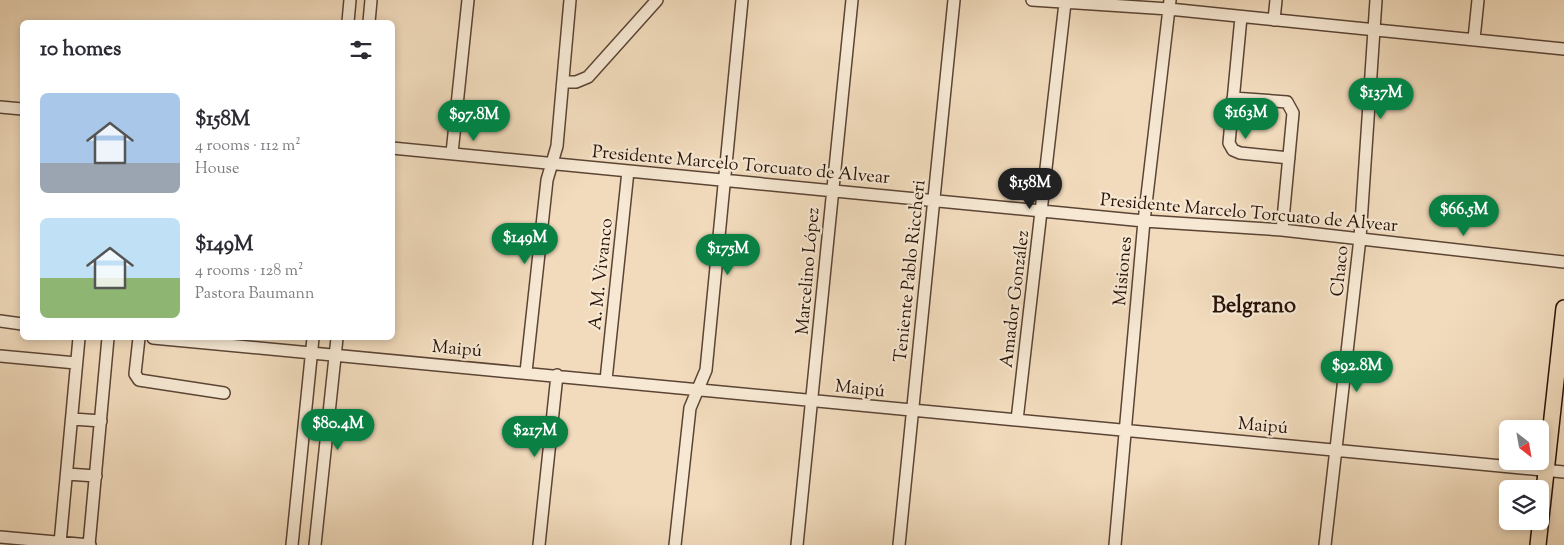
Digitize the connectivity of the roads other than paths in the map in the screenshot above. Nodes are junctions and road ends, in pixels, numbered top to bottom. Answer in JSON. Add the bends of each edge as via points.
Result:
{"nodes":[{"id":1,"x":350,"y":0,"type":"edge"},
{"id":2,"x":371,"y":0,"type":"edge"},
{"id":3,"x":468,"y":0,"type":"edge"},
{"id":4,"x":570,"y":0,"type":"edge"},
{"id":5,"x":657,"y":0,"type":"edge"},
{"id":6,"x":742,"y":0,"type":"edge"},
{"id":7,"x":852,"y":0,"type":"edge"},
{"id":8,"x":954,"y":0,"type":"edge"},
{"id":9,"x":1032,"y":0,"type":"edge"},
{"id":10,"x":1276,"y":0,"type":"edge"},
{"id":11,"x":1376,"y":0,"type":"edge"},
{"id":12,"x":1478,"y":0,"type":"edge"},
{"id":13,"x":1065,"y":3,"type":"junction"},
{"id":14,"x":1170,"y":5,"type":"edge"},
{"id":15,"x":1242,"y":17,"type":"junction"},
{"id":16,"x":348,"y":20,"type":"edge"},
{"id":17,"x":369,"y":20,"type":"edge"},
{"id":18,"x":1274,"y":20,"type":"junction"},
{"id":19,"x":1373,"y":30,"type":"junction"},
{"id":20,"x":1474,"y":39,"type":"junction"},
{"id":21,"x":1564,"y":49,"type":"edge"},
{"id":22,"x":563,"y":82,"type":"junction"},
{"id":23,"x":1233,"y":98,"type":"junction"},
{"id":24,"x":0,"y":107,"type":"edge"},
{"id":25,"x":20,"y":109,"type":"edge"},
{"id":26,"x":395,"y":148,"type":"edge"},
{"id":27,"x":452,"y":154,"type":"junction"},
{"id":28,"x":1289,"y":158,"type":"junction"},
{"id":29,"x":552,"y":164,"type":"junction"},
{"id":30,"x":628,"y":171,"type":"junction"},
{"id":31,"x":724,"y":180,"type":"junction"},
{"id":32,"x":832,"y":191,"type":"junction"},
{"id":33,"x":934,"y":200,"type":"junction"},
{"id":34,"x":1043,"y":210,"type":"junction"},
{"id":35,"x":1144,"y":221,"type":"junction"},
{"id":36,"x":1282,"y":230,"type":"junction"},
{"id":37,"x":1360,"y":238,"type":"junction"},
{"id":38,"x":1564,"y":262,"type":"edge"},
{"id":39,"x":1564,"y":308,"type":"edge"},
{"id":40,"x":0,"y":321,"type":"edge"},
{"id":41,"x":20,"y":324,"type":"edge"},
{"id":42,"x":79,"y":340,"type":"edge"},
{"id":43,"x":108,"y":340,"type":"edge"},
{"id":44,"x":139,"y":340,"type":"edge"},
{"id":45,"x":176,"y":340,"type":"edge"},
{"id":46,"x":313,"y":340,"type":"edge"},
{"id":47,"x":337,"y":340,"type":"edge"},
{"id":48,"x":312,"y":352,"type":"junction"},
{"id":49,"x":335,"y":354,"type":"junction"},
{"id":50,"x":0,"y":356,"type":"edge"},
{"id":51,"x":76,"y":363,"type":"junction"},
{"id":52,"x":526,"y":372,"type":"junction"},
{"id":53,"x":557,"y":375,"type":"junction"},
{"id":54,"x":606,"y":380,"type":"junction"},
{"id":55,"x":698,"y":390,"type":"junction"},
{"id":56,"x":224,"y":393,"type":"dead end"},
{"id":57,"x":812,"y":400,"type":"junction"},
{"id":58,"x":912,"y":410,"type":"junction"},
{"id":59,"x":73,"y":419,"type":"junction"},
{"id":60,"x":1017,"y":420,"type":"junction"},
{"id":61,"x":101,"y":421,"type":"junction"},
{"id":62,"x":1126,"y":431,"type":"junction"},
{"id":63,"x":1549,"y":443,"type":"edge"},
{"id":64,"x":1337,"y":449,"type":"junction"},
{"id":65,"x":1499,"y":465,"type":"edge"},
{"id":66,"x":1546,"y":470,"type":"joint"},
{"id":67,"x":1564,"y":472,"type":"edge"},
{"id":68,"x":67,"y":474,"type":"junction"},
{"id":69,"x":96,"y":476,"type":"junction"},
{"id":70,"x":0,"y":537,"type":"edge"},
{"id":71,"x":54,"y":543,"type":"edge"},
{"id":72,"x":90,"y":545,"type":"edge"},
{"id":73,"x":292,"y":545,"type":"edge"},
{"id":74,"x":315,"y":545,"type":"edge"},
{"id":75,"x":539,"y":545,"type":"edge"},
{"id":76,"x":675,"y":545,"type":"edge"},
{"id":77,"x":797,"y":545,"type":"edge"},
{"id":78,"x":899,"y":545,"type":"edge"},
{"id":79,"x":1115,"y":545,"type":"edge"},
{"id":80,"x":1326,"y":545,"type":"edge"},
{"id":81,"x":1538,"y":545,"type":"edge"}],
"edges":[{"from":1,"to":16,"type":"street"},
{"from":2,"to":17,"type":"street"},
{"from":3,"to":27,"type":"street"},
{"from":4,"to":22,"type":"street"},
{"from":5,"to":22,"type":"street","via":[[588,77],[576,82]]},
{"from":6,"to":31,"type":"street"},
{"from":7,"to":32,"type":"street","name":"Marcelino López"},
{"from":8,"to":33,"type":"street","name":"Teniente Pablo Riccheri"},
{"from":9,"to":13,"type":"street"},
{"from":10,"to":18,"type":"street"},
{"from":11,"to":19,"type":"street","name":"Chaco"},
{"from":12,"to":20,"type":"street"},
{"from":13,"to":14,"type":"street"},
{"from":13,"to":34,"type":"street","name":"Amador González"},
{"from":14,"to":15,"type":"street"},
{"from":14,"to":35,"type":"street","name":"Misiones"},
{"from":15,"to":18,"type":"street"},
{"from":15,"to":23,"type":"street"},
{"from":18,"to":19,"type":"street"},
{"from":19,"to":20,"type":"street"},
{"from":19,"to":37,"type":"street","name":"Chaco"},
{"from":20,"to":21,"type":"street"},
{"from":22,"to":29,"type":"street","via":[[557,146]]},
{"from":23,"to":28,"type":"street","via":[[1229,143],[1233,150]]},
{"from":23,"to":28,"type":"street","via":[[1287,102],[1291,106]]},
{"from":24,"to":25,"type":"street"},
{"from":26,"to":27,"type":"street","name":"Presidente Marcelo Torcuato de Alvear"},
{"from":27,"to":29,"type":"street","name":"Presidente Marcelo Torcuato de Alvear"},
{"from":28,"to":36,"type":"street"},
{"from":29,"to":30,"type":"street","name":"Presidente Marcelo Torcuato de Alvear"},
{"from":29,"to":52,"type":"street","via":[[547,180]]},
{"from":30,"to":31,"type":"street","name":"Presidente Marcelo Torcuato de Alvear"},
{"from":30,"to":54,"type":"street","name":"A. M. Vivanco"},
{"from":31,"to":32,"type":"street","name":"Presidente Marcelo Torcuato de Alvear"},
{"from":31,"to":55,"type":"street","via":[[706,370]]},
{"from":32,"to":33,"type":"street","name":"Presidente Marcelo Torcuato de Alvear"},
{"from":32,"to":57,"type":"street","name":"Marcelino López"},
{"from":33,"to":34,"type":"street","name":"Presidente Marcelo Torcuato de Alvear"},
{"from":33,"to":58,"type":"street","name":"Teniente Pablo Riccheri"},
{"from":34,"to":35,"type":"street","name":"Presidente Marcelo Torcuato de Alvear"},
{"from":34,"to":60,"type":"street","name":"Amador González"},
{"from":35,"to":36,"type":"street","name":"Presidente Marcelo Torcuato de Alvear"},
{"from":35,"to":62,"type":"street","name":"Misiones"},
{"from":36,"to":37,"type":"street","name":"Presidente Marcelo Torcuato de Alvear"},
{"from":37,"to":38,"type":"street","name":"Presidente Marcelo Torcuato de Alvear"},
{"from":37,"to":64,"type":"street","name":"Chaco"},
{"from":39,"to":63,"type":"main road"},
{"from":40,"to":41,"type":"street"},
{"from":42,"to":51,"type":"street"},
{"from":43,"to":61,"type":"street"},
{"from":44,"to":56,"type":"street","via":[[135,374],[139,380]]},
{"from":45,"to":48,"type":"street","name":"Maipú"},
{"from":46,"to":48,"type":"street"},
{"from":47,"to":49,"type":"street"},
{"from":48,"to":49,"type":"street","name":"Maipú"},
{"from":48,"to":73,"type":"street"},
{"from":49,"to":52,"type":"street","name":"Maipú"},
{"from":49,"to":74,"type":"street"},
{"from":50,"to":51,"type":"street"},
{"from":51,"to":59,"type":"street"},
{"from":52,"to":53,"type":"street","name":"Maipú"},
{"from":53,"to":54,"type":"street","name":"Maipú"},
{"from":53,"to":75,"type":"street"},
{"from":54,"to":55,"type":"street","name":"Maipú"},
{"from":55,"to":57,"type":"street","name":"Maipú"},
{"from":55,"to":76,"type":"street","via":[[690,408]]},
{"from":57,"to":58,"type":"street","name":"Maipú"},
{"from":57,"to":77,"type":"street","name":"Marcelino López"},
{"from":58,"to":60,"type":"street","name":"Maipú"},
{"from":58,"to":78,"type":"street","name":"Teniente Pablo Riccheri"},
{"from":59,"to":61,"type":"street"},
{"from":59,"to":68,"type":"street"},
{"from":60,"to":62,"type":"street","name":"Maipú"},
{"from":61,"to":69,"type":"street"},
{"from":62,"to":64,"type":"street","name":"Maipú"},
{"from":62,"to":79,"type":"street","name":"Misiones"},
{"from":64,"to":65,"type":"street","name":"Maipú"},
{"from":64,"to":80,"type":"street","name":"Chaco"},
{"from":66,"to":67,"type":"street","name":"Maipú"},
{"from":66,"to":81,"type":"main road"},
{"from":68,"to":69,"type":"street"},
{"from":68,"to":71,"type":"street"},
{"from":69,"to":72,"type":"street"},
{"from":70,"to":71,"type":"street"},
{"from":71,"to":72,"type":"street"}]}
